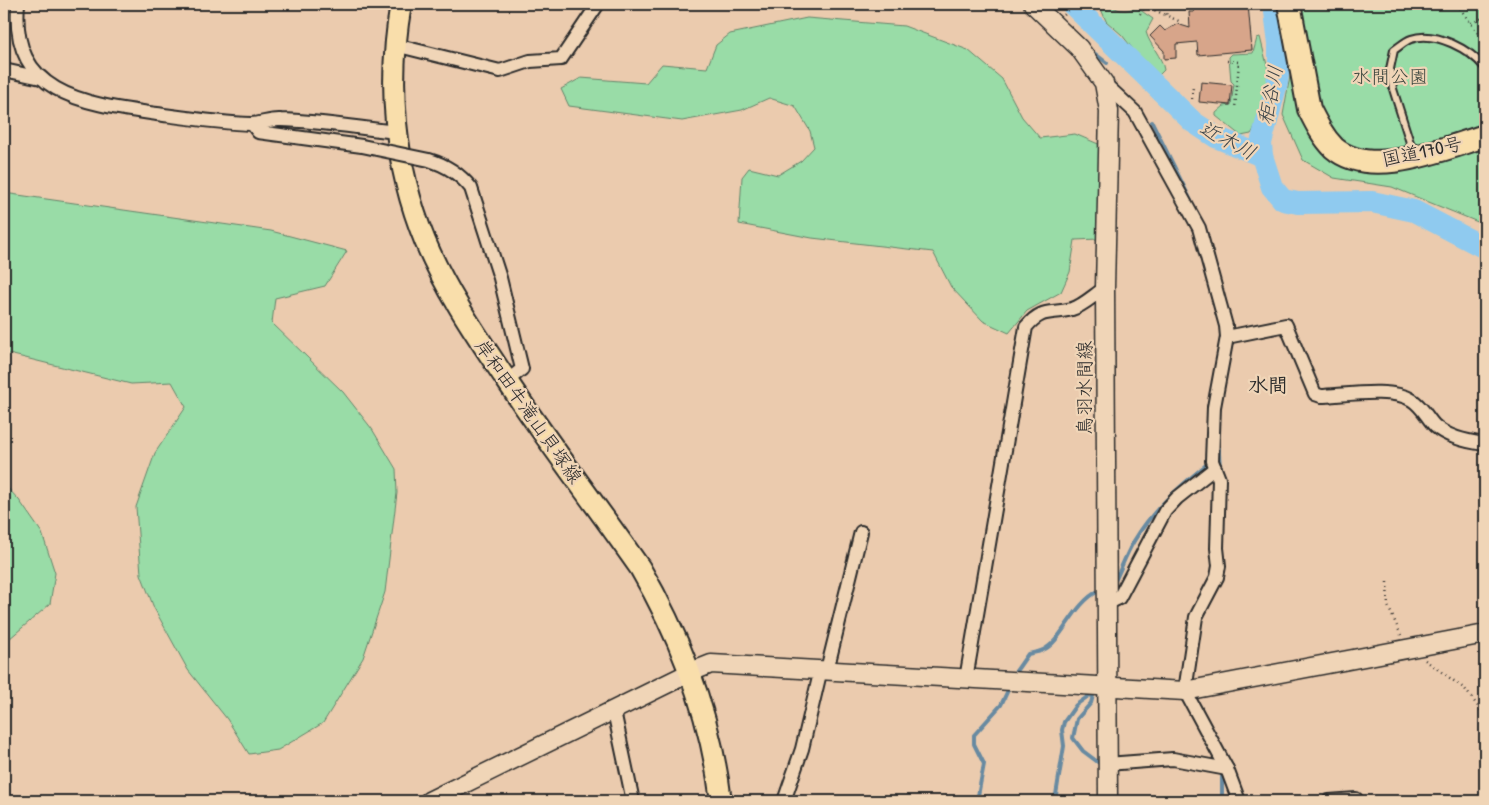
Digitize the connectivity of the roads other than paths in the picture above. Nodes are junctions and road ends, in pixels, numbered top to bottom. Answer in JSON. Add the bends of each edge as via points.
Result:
{"nodes":[{"id":1,"x":18,"y":4,"type":"edge"},
{"id":2,"x":401,"y":4,"type":"edge"},
{"id":3,"x":598,"y":4,"type":"edge"},
{"id":4,"x":1033,"y":4,"type":"edge"},
{"id":5,"x":1289,"y":4,"type":"edge"},
{"id":6,"x":395,"y":45,"type":"junction"},
{"id":7,"x":1485,"y":68,"type":"edge"},
{"id":8,"x":4,"y":70,"type":"edge"},
{"id":9,"x":41,"y":78,"type":"junction"},
{"id":10,"x":1104,"y":83,"type":"junction"},
{"id":11,"x":252,"y":124,"type":"junction"},
{"id":12,"x":398,"y":132,"type":"junction"},
{"id":13,"x":1485,"y":136,"type":"edge"},
{"id":14,"x":1415,"y":156,"type":"junction"},
{"id":15,"x":1105,"y":288,"type":"junction"},
{"id":16,"x":1227,"y":337,"type":"junction"},
{"id":17,"x":507,"y":381,"type":"junction"},
{"id":18,"x":1485,"y":444,"type":"edge"},
{"id":19,"x":1215,"y":468,"type":"junction"},
{"id":20,"x":861,"y":532,"type":"dead end"},
{"id":21,"x":1106,"y":604,"type":"junction"},
{"id":22,"x":1485,"y":634,"type":"edge"},
{"id":23,"x":824,"y":670,"type":"junction"},
{"id":24,"x":691,"y":672,"type":"junction"},
{"id":25,"x":966,"y":679,"type":"junction"},
{"id":26,"x":1107,"y":688,"type":"junction"},
{"id":27,"x":1184,"y":691,"type":"junction"},
{"id":28,"x":614,"y":711,"type":"junction"},
{"id":29,"x":1107,"y":764,"type":"junction"},
{"id":30,"x":1227,"y":769,"type":"junction"},
{"id":31,"x":1356,"y":799,"type":"dead end"},
{"id":32,"x":428,"y":801,"type":"edge"},
{"id":33,"x":633,"y":801,"type":"edge"},
{"id":34,"x":721,"y":801,"type":"edge"},
{"id":35,"x":784,"y":801,"type":"edge"},
{"id":36,"x":1108,"y":801,"type":"edge"},
{"id":37,"x":1239,"y":801,"type":"edge"},
{"id":38,"x":1328,"y":801,"type":"edge"}],
"edges":[{"from":1,"to":9,"type":"street","via":[[18,36],[24,56]]},
{"from":2,"to":6,"type":"main road","name":"岸和田牛滝山貝塚線"},
{"from":3,"to":6,"type":"street","via":[[561,58],[556,60],[530,61],[500,71]]},
{"from":4,"to":10,"type":"street","name":"鳥羽水間線","via":[[1079,48]]},
{"from":5,"to":14,"type":"highway","name":"国道170号","via":[[1309,109],[1325,138],[1335,149],[1369,161],[1386,162]]},
{"from":6,"to":12,"type":"main road","name":"岸和田牛滝山貝塚線","via":[[393,83]]},
{"from":7,"to":14,"type":"lane","via":[[1452,44],[1427,36],[1410,39],[1394,50],[1390,69],[1393,90]]},
{"from":8,"to":9,"type":"street"},
{"from":9,"to":11,"type":"street","via":[[71,97],[106,106]]},
{"from":10,"to":15,"type":"street","name":"鳥羽水間線","via":[[1109,111]]},
{"from":10,"to":16,"type":"street","via":[[1135,112],[1199,228]]},
{"from":11,"to":12,"type":"street","via":[[279,119]]},
{"from":11,"to":17,"type":"street","bridge":true,"via":[[258,132],[362,146],[443,164],[462,177],[470,188],[500,278],[522,369]]},
{"from":12,"to":17,"type":"main road","name":"岸和田牛滝山貝塚線","via":[[409,189],[425,240],[464,314]]},
{"from":13,"to":14,"type":"highway","name":"国道170号"},
{"from":15,"to":21,"type":"street","name":"鳥羽水間線"},
{"from":15,"to":25,"type":"street","via":[[1072,309],[1050,310],[1036,316],[1026,327]]},
{"from":16,"to":18,"type":"street","via":[[1286,325],[1315,394],[1396,394],[1411,399],[1436,427],[1452,436]]},
{"from":16,"to":19,"type":"street","via":[[1214,406],[1212,461]]},
{"from":17,"to":24,"type":"main road","name":"岸和田牛滝山貝塚線","via":[[640,568]]},
{"from":19,"to":21,"type":"street","via":[[1165,511],[1119,598]]},
{"from":19,"to":27,"type":"street","via":[[1219,480],[1219,566],[1217,577],[1196,617]]},
{"from":20,"to":23,"type":"street"},
{"from":21,"to":26,"type":"street","name":"鳥羽水間線"},
{"from":22,"to":27,"type":"street"},
{"from":23,"to":24,"type":"street","via":[[710,664]]},
{"from":23,"to":25,"type":"street"},
{"from":23,"to":35,"type":"street"},
{"from":24,"to":28,"type":"street"},
{"from":24,"to":34,"type":"main road","name":"岸和田牛滝山貝塚線","via":[[708,731]]},
{"from":25,"to":26,"type":"street"},
{"from":26,"to":27,"type":"street"},
{"from":26,"to":29,"type":"street","name":"鳥羽水間線"},
{"from":27,"to":30,"type":"street"},
{"from":28,"to":32,"type":"street"},
{"from":28,"to":33,"type":"street"},
{"from":29,"to":30,"type":"street","via":[[1173,759]]},
{"from":29,"to":36,"type":"street","name":"鳥羽水間線"},
{"from":30,"to":37,"type":"street"},
{"from":31,"to":38,"type":"street"}]}
